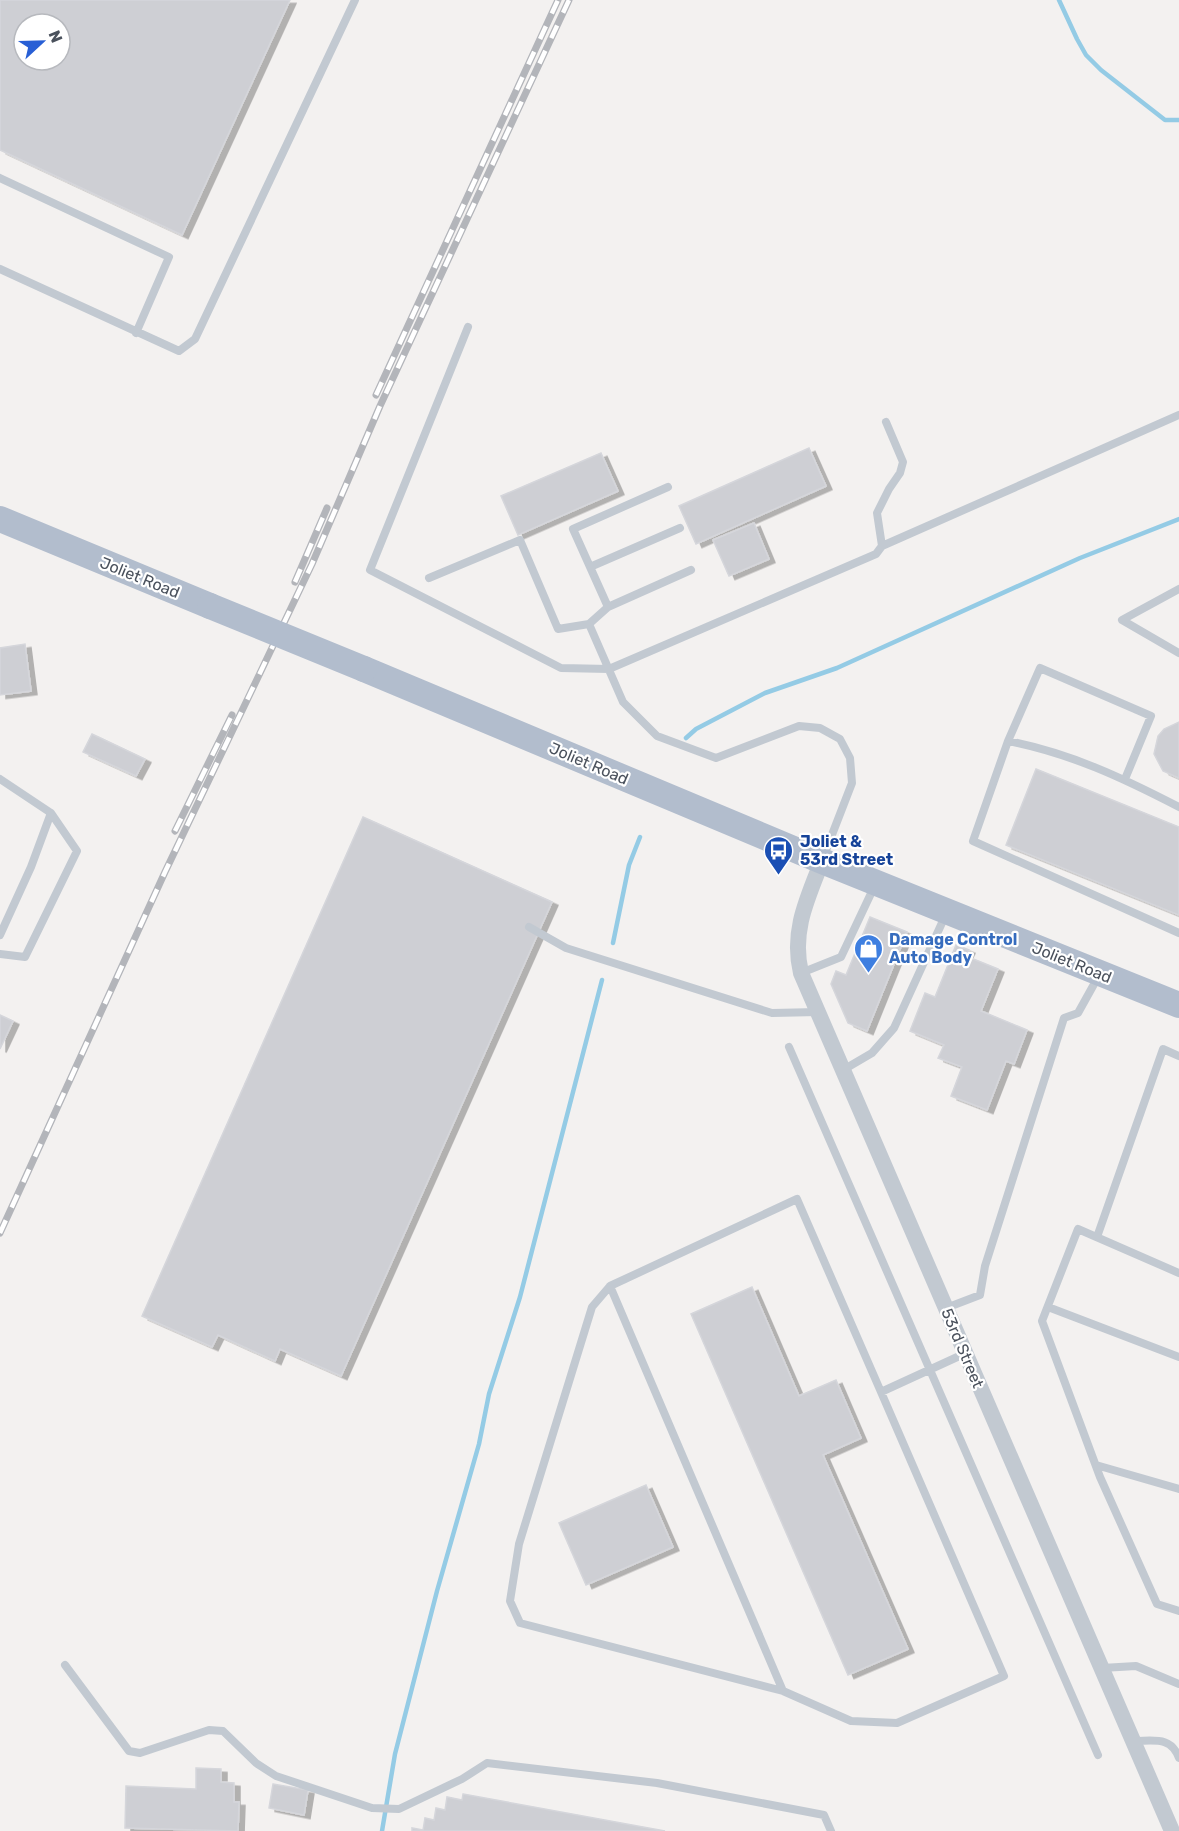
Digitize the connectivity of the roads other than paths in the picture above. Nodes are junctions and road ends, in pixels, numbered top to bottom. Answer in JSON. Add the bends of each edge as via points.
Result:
{"nodes":[{"id":1,"x":355,"y":0,"type":"edge"},
{"id":2,"x":0,"y":178,"type":"edge"},
{"id":3,"x":0,"y":269,"type":"edge"},
{"id":4,"x":468,"y":327,"type":"dead end"},
{"id":5,"x":136,"y":333,"type":"junction"},
{"id":6,"x":1179,"y":416,"type":"edge"},
{"id":7,"x":886,"y":422,"type":"dead end"},
{"id":8,"x":668,"y":487,"type":"dead end"},
{"id":9,"x":0,"y":519,"type":"edge"},
{"id":10,"x":680,"y":528,"type":"dead end"},
{"id":11,"x":882,"y":546,"type":"junction"},
{"id":12,"x":590,"y":567,"type":"junction"},
{"id":13,"x":691,"y":570,"type":"dead end"},
{"id":14,"x":429,"y":578,"type":"dead end"},
{"id":15,"x":1179,"y":589,"type":"edge"},
{"id":16,"x":608,"y":607,"type":"junction"},
{"id":17,"x":589,"y":624,"type":"junction"},
{"id":18,"x":1179,"y":653,"type":"edge"},
{"id":19,"x":609,"y":669,"type":"junction"},
{"id":20,"x":1008,"y":741,"type":"junction"},
{"id":21,"x":0,"y":779,"type":"edge"},
{"id":22,"x":1125,"y":779,"type":"junction"},
{"id":23,"x":1179,"y":807,"type":"edge"},
{"id":24,"x":51,"y":813,"type":"junction"},
{"id":25,"x":822,"y":861,"type":"junction"},
{"id":26,"x":876,"y":882,"type":"junction"},
{"id":27,"x":948,"y":911,"type":"junction"},
{"id":28,"x":529,"y":927,"type":"dead end"},
{"id":29,"x":1179,"y":933,"type":"edge"},
{"id":30,"x":0,"y":935,"type":"edge"},
{"id":31,"x":0,"y":954,"type":"edge"},
{"id":32,"x":801,"y":974,"type":"junction"},
{"id":33,"x":1100,"y":974,"type":"junction"},
{"id":34,"x":1179,"y":1005,"type":"edge"},
{"id":35,"x":818,"y":1012,"type":"junction"},
{"id":36,"x":789,"y":1047,"type":"dead end"},
{"id":37,"x":1179,"y":1056,"type":"edge"},
{"id":38,"x":843,"y":1070,"type":"junction"},
{"id":39,"x":1097,"y":1237,"type":"junction"},
{"id":40,"x":1179,"y":1273,"type":"edge"},
{"id":41,"x":610,"y":1286,"type":"junction"},
{"id":42,"x":1048,"y":1307,"type":"junction"},
{"id":43,"x":946,"y":1308,"type":"junction"},
{"id":44,"x":966,"y":1353,"type":"junction"},
{"id":45,"x":1179,"y":1357,"type":"edge"},
{"id":46,"x":931,"y":1369,"type":"junction"},
{"id":47,"x":881,"y":1392,"type":"junction"},
{"id":48,"x":1096,"y":1465,"type":"junction"},
{"id":49,"x":1179,"y":1489,"type":"edge"},
{"id":50,"x":1179,"y":1611,"type":"edge"},
{"id":51,"x":64,"y":1665,"type":"dead end"},
{"id":52,"x":1102,"y":1668,"type":"junction"},
{"id":53,"x":1179,"y":1684,"type":"edge"},
{"id":54,"x":783,"y":1691,"type":"junction"},
{"id":55,"x":1134,"y":1741,"type":"junction"},
{"id":56,"x":1098,"y":1755,"type":"dead end"},
{"id":57,"x":1179,"y":1758,"type":"edge"},
{"id":58,"x":831,"y":1831,"type":"edge"},
{"id":59,"x":1172,"y":1831,"type":"edge"}],
"edges":[{"from":1,"to":5,"type":"lane","via":[[195,339],[179,351]]},
{"from":2,"to":5,"type":"lane","via":[[169,257]]},
{"from":3,"to":5,"type":"lane"},
{"from":4,"to":19,"type":"lane","via":[[370,570],[561,668]]},
{"from":6,"to":11,"type":"lane"},
{"from":7,"to":11,"type":"lane","via":[[903,462],[877,513]]},
{"from":8,"to":12,"type":"lane","via":[[573,528]]},
{"from":9,"to":25,"type":"main road","name":"Joliet Road","bridge":true},
{"from":10,"to":12,"type":"lane"},
{"from":11,"to":19,"type":"lane","via":[[876,554]]},
{"from":12,"to":16,"type":"lane"},
{"from":13,"to":16,"type":"lane"},
{"from":14,"to":17,"type":"lane","via":[[520,540],[558,629]]},
{"from":15,"to":18,"type":"lane","via":[[1122,620]]},
{"from":16,"to":17,"type":"lane"},
{"from":17,"to":19,"type":"lane"},
{"from":19,"to":25,"type":"lane","via":[[623,702],[657,736],[716,758],[799,726],[820,728],[840,739],[850,758],[852,783]]},
{"from":20,"to":22,"type":"lane","via":[[1045,748]]},
{"from":20,"to":22,"type":"lane","via":[[1040,668],[1151,716]]},
{"from":20,"to":29,"type":"lane","via":[[973,841]]},
{"from":21,"to":24,"type":"lane"},
{"from":22,"to":23,"type":"lane"},
{"from":24,"to":30,"type":"lane"},
{"from":24,"to":31,"type":"lane","via":[[77,851],[25,957]]},
{"from":25,"to":26,"type":"main road","name":"Joliet Road"},
{"from":25,"to":32,"type":"street","name":"53rd Street","via":[[799,920],[797,958]]},
{"from":26,"to":27,"type":"main road","name":"Joliet Road"},
{"from":26,"to":32,"type":"lane","via":[[841,957]]},
{"from":27,"to":33,"type":"main road","name":"Joliet Road"},
{"from":27,"to":38,"type":"lane","via":[[894,1028],[872,1053]]},
{"from":28,"to":35,"type":"lane","via":[[566,948],[772,1013]]},
{"from":32,"to":35,"type":"street","name":"53rd Street"},
{"from":33,"to":34,"type":"main road","name":"Joliet Road"},
{"from":33,"to":43,"type":"lane","via":[[1078,1013],[1064,1018],[985,1266],[980,1295]]},
{"from":35,"to":38,"type":"street","name":"53rd Street"},
{"from":36,"to":46,"type":"lane"},
{"from":37,"to":39,"type":"lane","via":[[1163,1049]]},
{"from":38,"to":43,"type":"street","name":"53rd Street"},
{"from":39,"to":40,"type":"lane"},
{"from":39,"to":42,"type":"lane","via":[[1078,1229]]},
{"from":41,"to":47,"type":"lane","via":[[797,1199]]},
{"from":41,"to":54,"type":"lane"},
{"from":41,"to":54,"type":"lane","via":[[592,1307],[519,1544],[510,1601],[520,1623]]},
{"from":42,"to":45,"type":"lane"},
{"from":42,"to":48,"type":"lane","via":[[1042,1321]]},
{"from":43,"to":44,"type":"street","name":"53rd Street"},
{"from":44,"to":46,"type":"lane"},
{"from":44,"to":52,"type":"street","name":"53rd Street"},
{"from":46,"to":47,"type":"lane"},
{"from":46,"to":56,"type":"lane"},
{"from":47,"to":54,"type":"lane","via":[[1004,1677],[897,1723],[851,1721]]},
{"from":48,"to":49,"type":"lane"},
{"from":48,"to":50,"type":"lane","via":[[1157,1604]]},
{"from":51,"to":58,"type":"lane","via":[[129,1751],[140,1753],[210,1730],[224,1731],[276,1776],[372,1808],[399,1809],[487,1763],[657,1783],[793,1808],[824,1815]]},
{"from":52,"to":53,"type":"lane","via":[[1136,1666]]},
{"from":52,"to":55,"type":"street","name":"53rd Street"},
{"from":55,"to":57,"type":"lane","via":[[1166,1741],[1175,1747]]},
{"from":55,"to":59,"type":"street","name":"53rd Street"}]}
